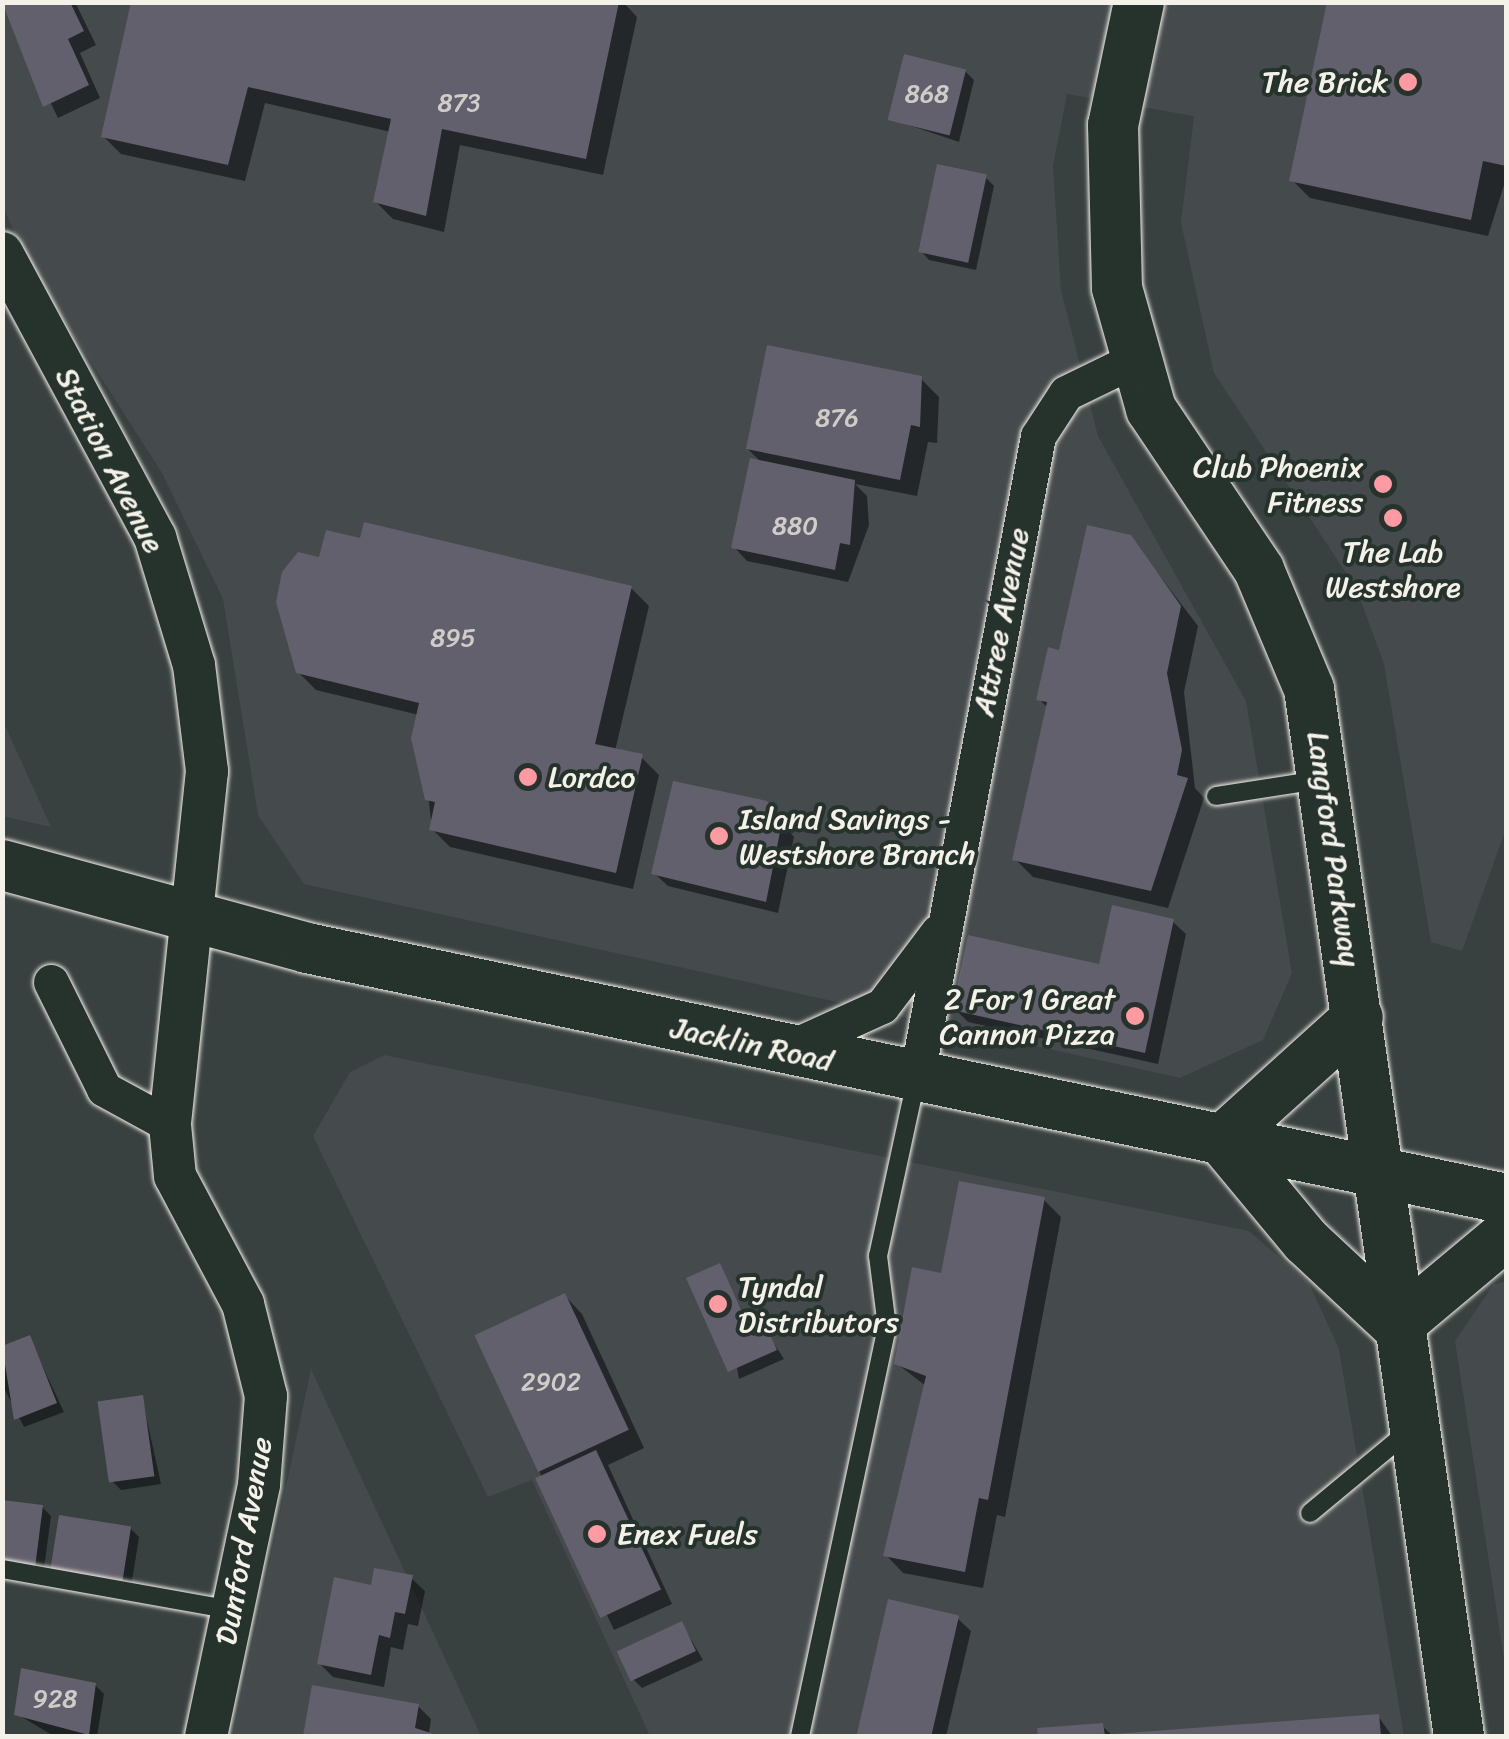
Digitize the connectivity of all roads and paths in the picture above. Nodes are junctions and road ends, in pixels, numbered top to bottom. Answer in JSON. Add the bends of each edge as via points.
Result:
{"nodes":[{"id":1,"x":1135,"y":3,"type":"edge"},
{"id":2,"x":2,"y":253,"type":"edge"},
{"id":3,"x":1132,"y":361,"type":"junction"},
{"id":4,"x":1327,"y":778,"type":"junction"},
{"id":5,"x":1216,"y":796,"type":"dead end"},
{"id":6,"x":2,"y":865,"type":"edge"},
{"id":7,"x":190,"y":914,"type":"junction"},
{"id":8,"x":938,"y":931,"type":"junction"},
{"id":9,"x":51,"y":982,"type":"dead end"},
{"id":10,"x":1358,"y":1017,"type":"junction"},
{"id":11,"x":782,"y":1051,"type":"junction"},
{"id":12,"x":916,"y":1080,"type":"junction"},
{"id":13,"x":170,"y":1125,"type":"junction"},
{"id":14,"x":1222,"y":1140,"type":"junction"},
{"id":15,"x":1378,"y":1172,"type":"junction"},
{"id":16,"x":1506,"y":1199,"type":"edge"},
{"id":17,"x":1506,"y":1235,"type":"edge"},
{"id":18,"x":1397,"y":1326,"type":"junction"},
{"id":19,"x":1410,"y":1430,"type":"junction"},
{"id":20,"x":1310,"y":1513,"type":"dead end"},
{"id":21,"x":2,"y":1568,"type":"edge"},
{"id":22,"x":232,"y":1610,"type":"junction"},
{"id":23,"x":206,"y":1736,"type":"edge"},
{"id":24,"x":800,"y":1736,"type":"edge"},
{"id":25,"x":1459,"y":1736,"type":"edge"}],
"edges":[{"from":1,"to":3,"type":"main road","name":"Langford Parkway","via":[[1113,125],[1110,210]]},
{"from":2,"to":7,"type":"street","name":"Station Avenue","via":[[134,493],[176,599],[206,771]]},
{"from":3,"to":4,"type":"main road","name":"Langford Parkway","via":[[1175,455],[1259,570],[1289,633]]},
{"from":3,"to":8,"type":"street","name":"Attree Avenue","via":[[1066,393],[1038,436]]},
{"from":4,"to":5,"type":"lane"},
{"from":4,"to":10,"type":"main road","name":"Langford Parkway"},
{"from":6,"to":7,"type":"main road","name":"Jacklin Road"},
{"from":7,"to":11,"type":"main road","name":"Jacklin Road"},
{"from":7,"to":13,"type":"street","name":"Dunford Avenue"},
{"from":8,"to":11,"type":"street","name":"Attree Avenue","via":[[882,1006]]},
{"from":8,"to":12,"type":"street","name":"Attree Avenue"},
{"from":9,"to":13,"type":"street","via":[[104,1089]]},
{"from":10,"to":14,"type":"main road"},
{"from":10,"to":15,"type":"main road","name":"Langford Parkway"},
{"from":11,"to":12,"type":"main road","name":"Jacklin Road"},
{"from":12,"to":14,"type":"main road","name":"Jacklin Road"},
{"from":12,"to":24,"type":"lane","via":[[878,1256],[887,1328]]},
{"from":13,"to":22,"type":"street","name":"Dunford Avenue","via":[[184,1203],[243,1304],[266,1396],[260,1485]]},
{"from":14,"to":15,"type":"main road","name":"Jacklin Road"},
{"from":14,"to":18,"type":"main road","via":[[1306,1241]]},
{"from":15,"to":16,"type":"main road","name":"Jacklin Road"},
{"from":15,"to":18,"type":"main road","name":"Langford Parkway"},
{"from":17,"to":18,"type":"main road"},
{"from":18,"to":19,"type":"main road","name":"Langford Parkway"},
{"from":19,"to":20,"type":"lane"},
{"from":19,"to":25,"type":"main road","name":"Langford Parkway"},
{"from":21,"to":22,"type":"lane"},
{"from":22,"to":23,"type":"street","name":"Dunford Avenue"}]}
